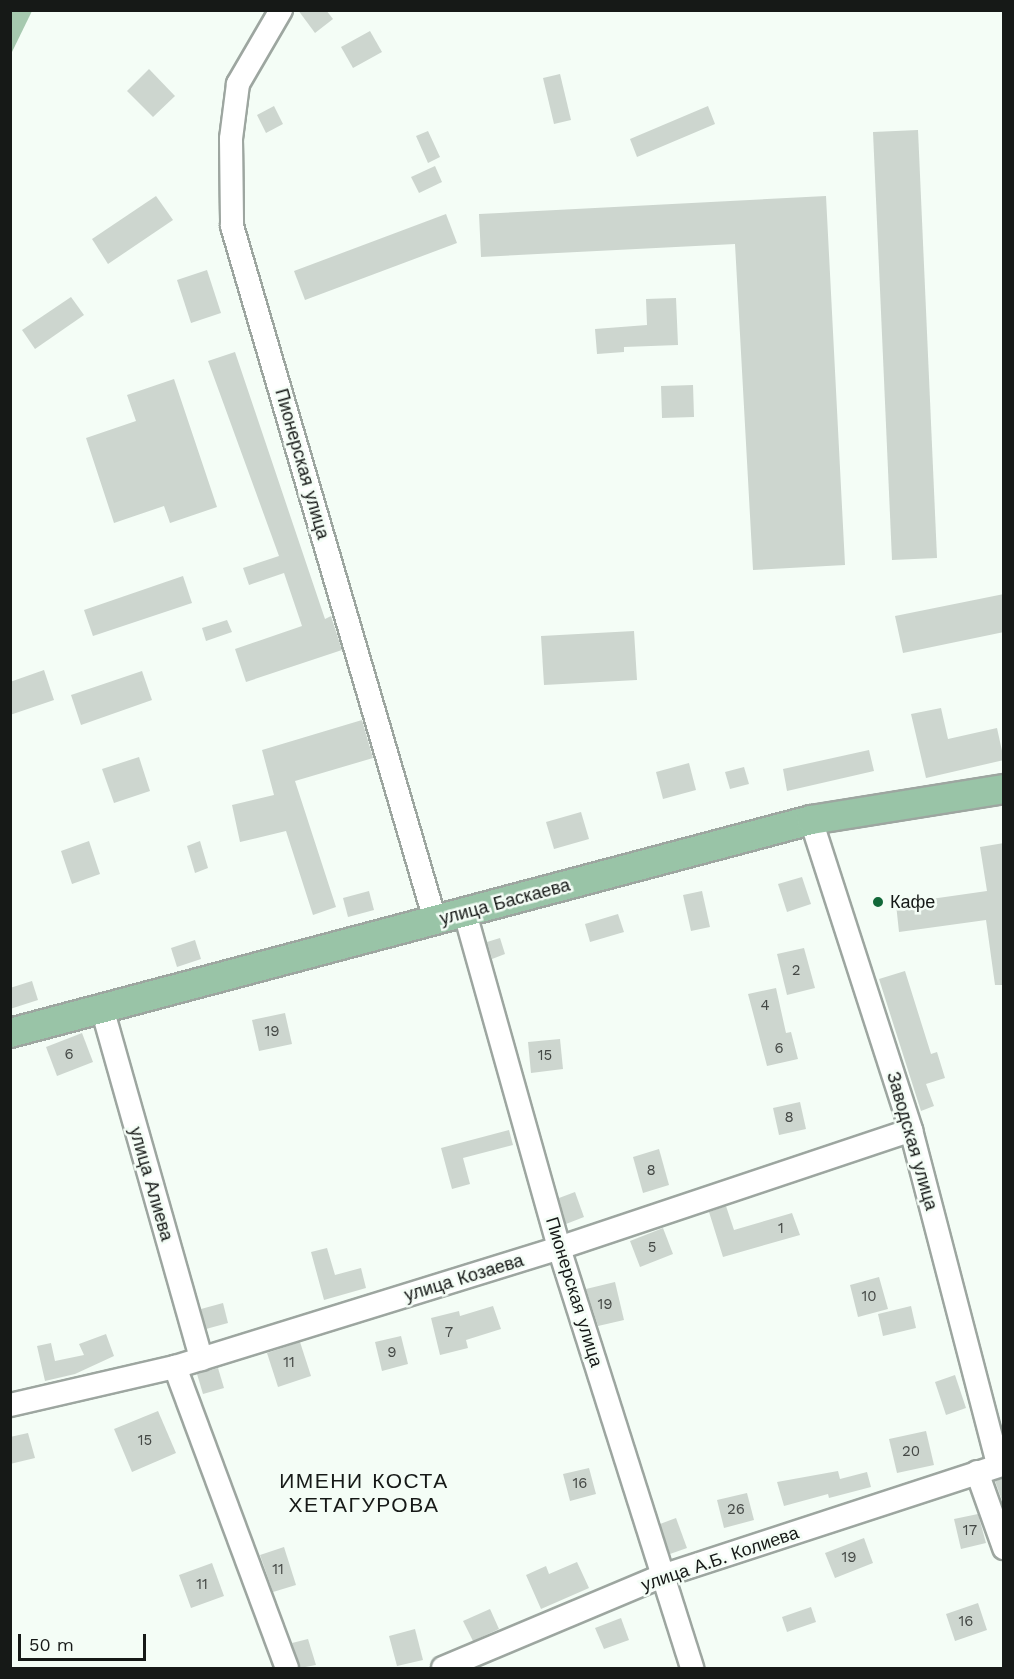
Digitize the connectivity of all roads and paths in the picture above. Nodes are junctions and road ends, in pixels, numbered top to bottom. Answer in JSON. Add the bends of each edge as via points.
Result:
{"nodes":[{"id":1,"x":280,"y":10,"type":"edge"},
{"id":2,"x":1004,"y":789,"type":"edge"},
{"id":3,"x":811,"y":820,"type":"junction"},
{"id":4,"x":465,"y":913,"type":"junction"},
{"id":5,"x":435,"y":920,"type":"junction"},
{"id":6,"x":102,"y":1008,"type":"junction"},
{"id":7,"x":10,"y":1033,"type":"edge"},
{"id":8,"x":911,"y":1130,"type":"junction"},
{"id":9,"x":559,"y":1248,"type":"junction"},
{"id":10,"x":201,"y":1359,"type":"junction"},
{"id":11,"x":175,"y":1367,"type":"junction"},
{"id":12,"x":10,"y":1405,"type":"edge"},
{"id":13,"x":1001,"y":1465,"type":"edge"},
{"id":14,"x":977,"y":1473,"type":"junction"},
{"id":15,"x":1004,"y":1548,"type":"edge"},
{"id":16,"x":662,"y":1576,"type":"junction"},
{"id":17,"x":287,"y":1668,"type":"edge"},
{"id":18,"x":443,"y":1668,"type":"edge"},
{"id":19,"x":692,"y":1668,"type":"edge"}],
"edges":[{"from":1,"to":5,"type":"street","name":"Пионерская улица","via":[[238,84],[231,139],[232,226]]},
{"from":2,"to":3,"type":"main road","name":"улица Баскаева"},
{"from":3,"to":4,"type":"main road","name":"улица Баскаева"},
{"from":3,"to":8,"type":"street","name":"Заводская улица"},
{"from":4,"to":5,"type":"main road","name":"улица Баскаева"},
{"from":4,"to":9,"type":"street","name":"Пионерская улица"},
{"from":5,"to":6,"type":"main road","name":"улица Баскаева"},
{"from":6,"to":7,"type":"main road","name":"улица Баскаева"},
{"from":6,"to":10,"type":"street","name":"улица Алиева"},
{"from":8,"to":9,"type":"street","name":"улица Козаева"},
{"from":8,"to":13,"type":"street","name":"Заводская улица"},
{"from":9,"to":10,"type":"street","name":"улица Козаева"},
{"from":9,"to":16,"type":"street","name":"Пионерская улица"},
{"from":10,"to":11,"type":"street","name":"улица Козаева"},
{"from":11,"to":12,"type":"street","name":"улица Козаева"},
{"from":11,"to":17,"type":"street"},
{"from":13,"to":14,"type":"street","name":"улица А.Б. Колиева"},
{"from":14,"to":15,"type":"street"},
{"from":14,"to":16,"type":"street","name":"улица А.Б. Колиева"},
{"from":16,"to":18,"type":"street","name":"улица А.Б. Колиева","via":[[466,1662]]},
{"from":16,"to":19,"type":"street","name":"Пионерская улица"}]}
